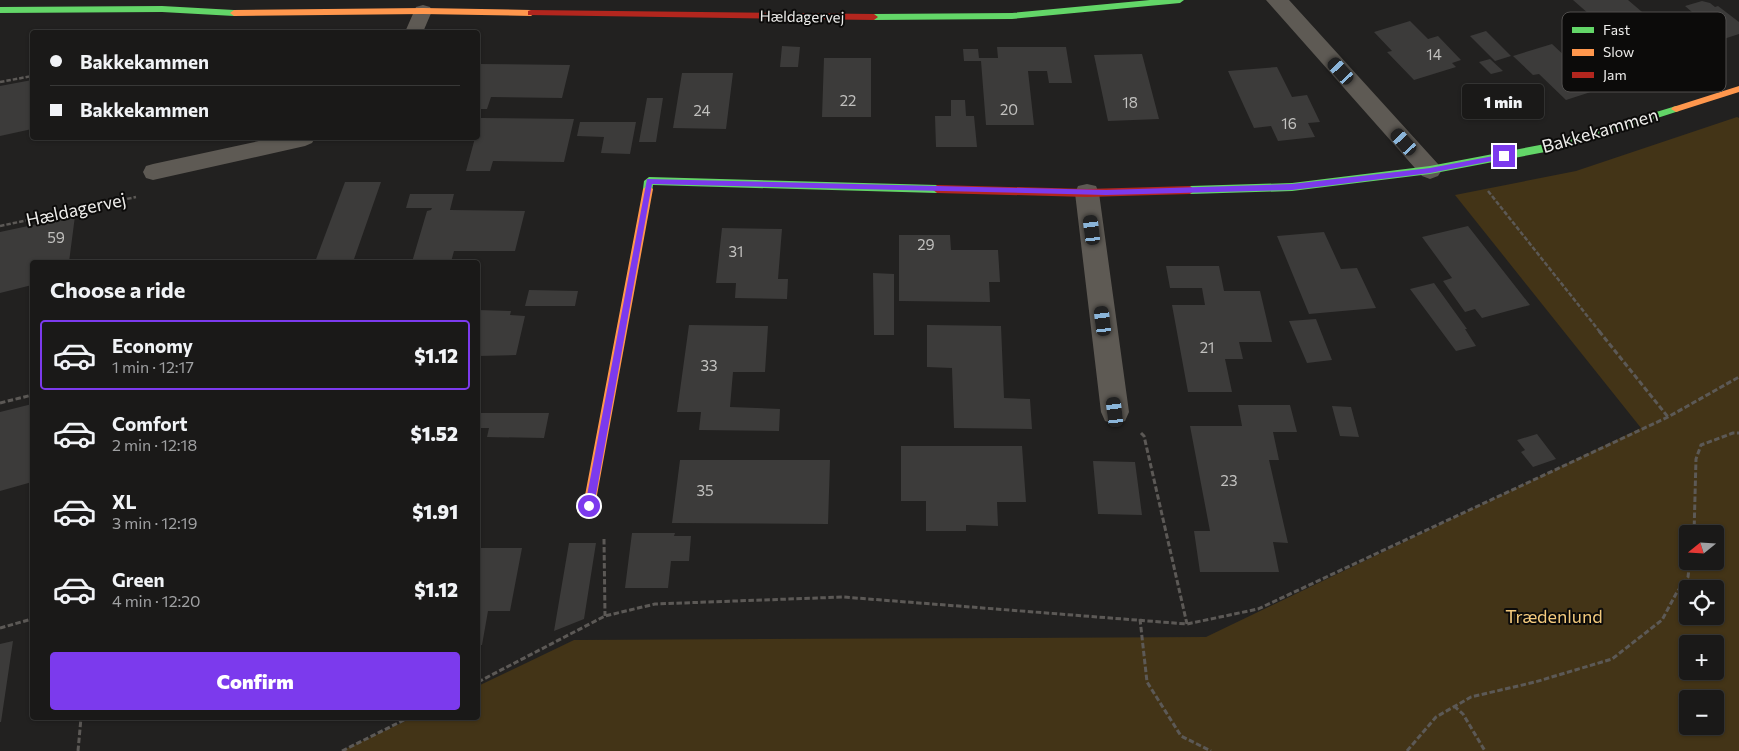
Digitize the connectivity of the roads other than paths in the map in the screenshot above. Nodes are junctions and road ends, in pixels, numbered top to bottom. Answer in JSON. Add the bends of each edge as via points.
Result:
{"nodes":[{"id":1,"x":1180,"y":0,"type":"edge"},
{"id":2,"x":1277,"y":0,"type":"edge"},
{"id":3,"x":106,"y":4,"type":"edge"},
{"id":4,"x":0,"y":10,"type":"edge"},
{"id":5,"x":423,"y":12,"type":"junction"},
{"id":6,"x":415,"y":30,"type":"edge"},
{"id":7,"x":1739,"y":89,"type":"edge"},
{"id":8,"x":296,"y":140,"type":"edge"},
{"id":9,"x":1430,"y":170,"type":"junction"},
{"id":10,"x":153,"y":172,"type":"dead end"},
{"id":11,"x":1087,"y":193,"type":"junction"},
{"id":12,"x":1115,"y":412,"type":"road end"},
{"id":13,"x":589,"y":506,"type":"road end"}],
"edges":[{"from":1,"to":5,"type":"street","name":"Hældagervej","via":[[1012,16],[934,18]]},
{"from":2,"to":9,"type":"street"},
{"from":3,"to":4,"type":"street","name":"Hældagervej"},
{"from":3,"to":5,"type":"street","name":"Hældagervej","via":[[238,13]]},
{"from":5,"to":6,"type":"lane"},
{"from":7,"to":9,"type":"street","name":"Bakkekammen","via":[[1561,146]]},
{"from":8,"to":10,"type":"lane"},
{"from":9,"to":11,"type":"street","name":"Bakkekammen","via":[[1292,187]]},
{"from":11,"to":12,"type":"street"},
{"from":11,"to":13,"type":"street","name":"Bakkekammen","via":[[649,181]]}]}
